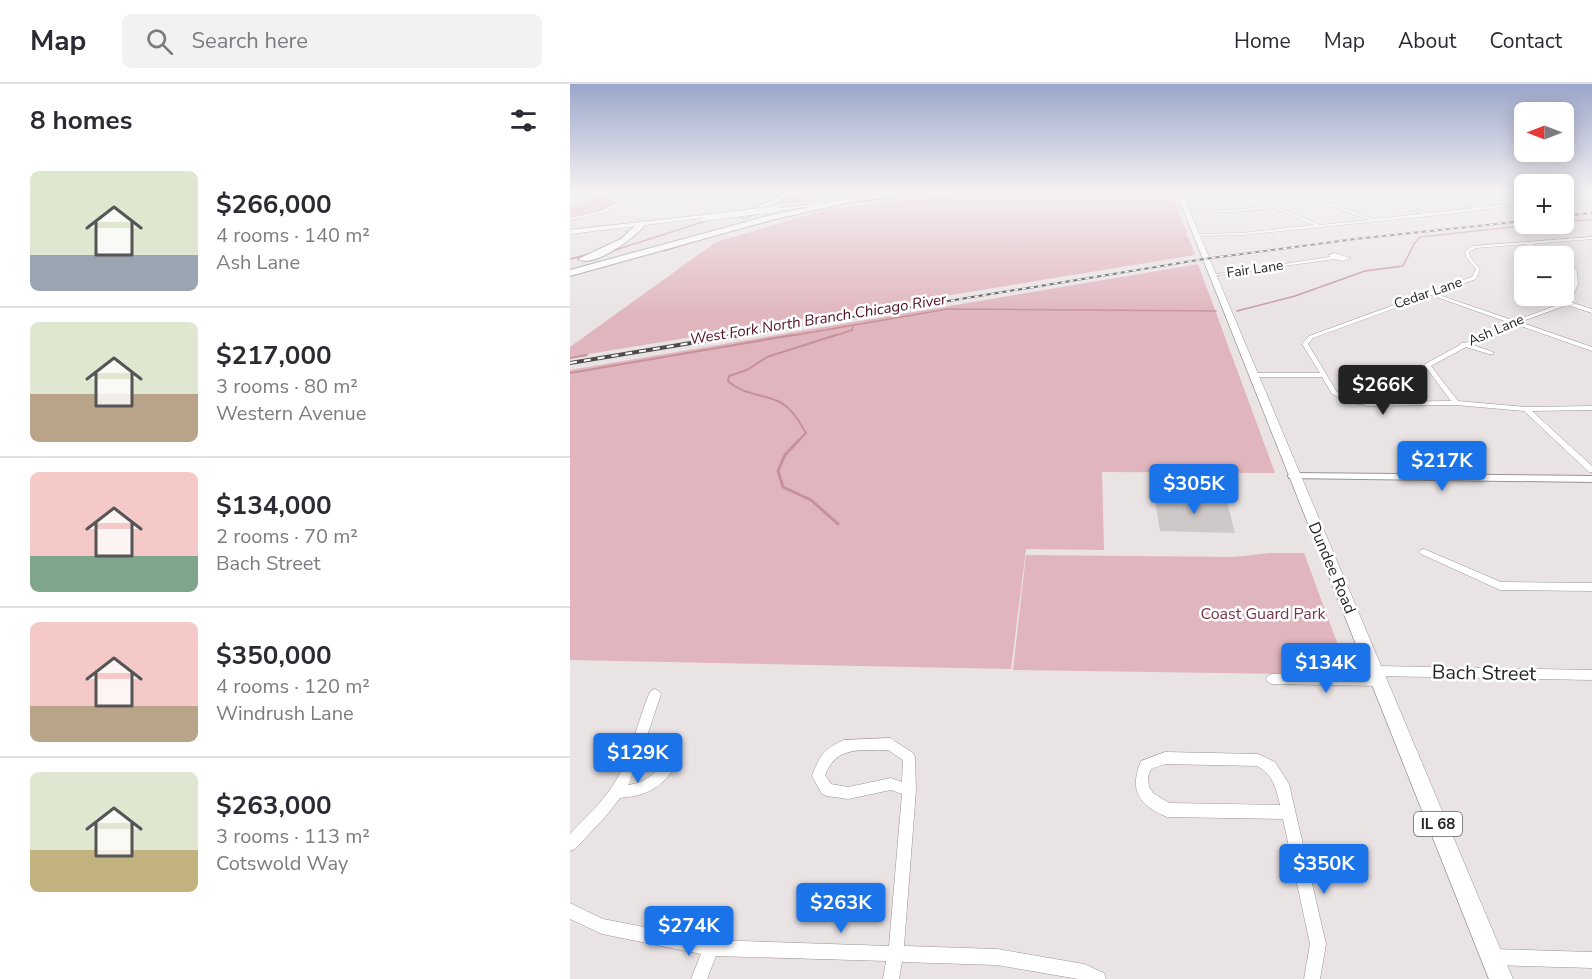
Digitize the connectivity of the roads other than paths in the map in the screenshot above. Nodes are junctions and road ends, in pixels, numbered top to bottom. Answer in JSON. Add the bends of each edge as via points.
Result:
{"nodes":[{"id":1,"x":634,"y":233,"type":"edge"},
{"id":2,"x":679,"y":233,"type":"edge"},
{"id":3,"x":695,"y":233,"type":"edge"},
{"id":4,"x":703,"y":233,"type":"edge"},
{"id":5,"x":1255,"y":233,"type":"edge"},
{"id":6,"x":1195,"y":235,"type":"joint"},
{"id":7,"x":1590,"y":239,"type":"edge"},
{"id":8,"x":1525,"y":243,"type":"junction"},
{"id":9,"x":1532,"y":246,"type":"edge"},
{"id":10,"x":1333,"y":258,"type":"dead end"},
{"id":11,"x":570,"y":265,"type":"edge"},
{"id":12,"x":1574,"y":269,"type":"edge"},
{"id":13,"x":570,"y":272,"type":"edge"},
{"id":14,"x":1212,"y":275,"type":"junction"},
{"id":15,"x":1574,"y":289,"type":"edge"},
{"id":16,"x":1429,"y":293,"type":"junction"},
{"id":17,"x":1574,"y":305,"type":"edge"},
{"id":18,"x":1558,"y":306,"type":"edge"},
{"id":19,"x":1592,"y":311,"type":"edge"},
{"id":20,"x":1515,"y":321,"type":"junction"},
{"id":21,"x":1463,"y":344,"type":"junction"},
{"id":22,"x":1592,"y":349,"type":"edge"},
{"id":23,"x":1491,"y":353,"type":"dead end"},
{"id":24,"x":1253,"y":375,"type":"junction"},
{"id":25,"x":1324,"y":375,"type":"junction"},
{"id":26,"x":1456,"y":403,"type":"junction"},
{"id":27,"x":1592,"y":408,"type":"edge"},
{"id":28,"x":1526,"y":409,"type":"junction"},
{"id":29,"x":1592,"y":470,"type":"edge"},
{"id":30,"x":1293,"y":476,"type":"junction"},
{"id":31,"x":1592,"y":479,"type":"edge"},
{"id":32,"x":1424,"y":552,"type":"dead end"},
{"id":33,"x":1592,"y":587,"type":"edge"},
{"id":34,"x":1592,"y":675,"type":"edge"},
{"id":35,"x":1378,"y":676,"type":"junction"},
{"id":36,"x":1272,"y":679,"type":"dead end"},
{"id":37,"x":655,"y":694,"type":"dead end"},
{"id":38,"x":638,"y":745,"type":"junction"},
{"id":39,"x":909,"y":790,"type":"junction"},
{"id":40,"x":617,"y":792,"type":"junction"},
{"id":41,"x":1288,"y":812,"type":"junction"},
{"id":42,"x":570,"y":844,"type":"edge"},
{"id":43,"x":570,"y":911,"type":"edge"},
{"id":44,"x":711,"y":948,"type":"junction"},
{"id":45,"x":896,"y":952,"type":"junction"},
{"id":46,"x":1491,"y":957,"type":"junction"},
{"id":47,"x":1592,"y":960,"type":"edge"},
{"id":48,"x":699,"y":979,"type":"edge"},
{"id":49,"x":891,"y":979,"type":"edge"},
{"id":50,"x":1098,"y":979,"type":"edge"},
{"id":51,"x":1312,"y":979,"type":"edge"},
{"id":52,"x":1500,"y":979,"type":"edge"}],
"edges":[{"from":1,"to":11,"type":"highway","via":[[613,248]]},
{"from":2,"to":11,"type":"highway"},
{"from":3,"to":13,"type":"highway"},
{"from":4,"to":13,"type":"highway"},
{"from":5,"to":6,"type":"street"},
{"from":6,"to":14,"type":"main road","name":"Dundee Road","number":"IL 68"},
{"from":7,"to":8,"type":"street","name":"Cedar Lane"},
{"from":8,"to":9,"type":"street"},
{"from":8,"to":16,"type":"street","name":"Cedar Lane","via":[[1467,251],[1478,274]]},
{"from":10,"to":14,"type":"street","name":"Fair Lane"},
{"from":12,"to":15,"type":"street"},
{"from":14,"to":24,"type":"main road","name":"Dundee Road","number":"IL 68"},
{"from":16,"to":20,"type":"street"},
{"from":16,"to":25,"type":"street","name":"Cedar Lane","via":[[1311,337],[1305,344]]},
{"from":17,"to":19,"type":"street"},
{"from":18,"to":20,"type":"street","name":"Ash Lane"},
{"from":20,"to":21,"type":"street","name":"Ash Lane"},
{"from":20,"to":22,"type":"street"},
{"from":21,"to":23,"type":"street"},
{"from":21,"to":26,"type":"street","name":"Ash Lane","via":[[1426,365]]},
{"from":24,"to":25,"type":"street"},
{"from":24,"to":30,"type":"main road","name":"Dundee Road","number":"IL 68"},
{"from":25,"to":26,"type":"street","via":[[1334,393],[1351,401]]},
{"from":26,"to":28,"type":"street"},
{"from":27,"to":28,"type":"street"},
{"from":28,"to":29,"type":"street"},
{"from":30,"to":31,"type":"street"},
{"from":30,"to":35,"type":"main road","name":"Dundee Road","number":"IL 68"},
{"from":32,"to":33,"type":"street","via":[[1500,586]]},
{"from":34,"to":35,"type":"street","name":"Bach Street"},
{"from":35,"to":36,"type":"street","name":"Bach Street"},
{"from":35,"to":46,"type":"main road","name":"Dundee Road","number":"IL 68"},
{"from":37,"to":38,"type":"street"},
{"from":38,"to":40,"type":"street"},
{"from":38,"to":40,"type":"street","via":[[669,747],[672,761],[660,777],[642,790]]},
{"from":39,"to":39,"type":"street","via":[[909,757],[890,744],[844,746],[825,759],[818,776],[827,790],[848,793],[891,784]]},
{"from":39,"to":45,"type":"street"},
{"from":40,"to":42,"type":"street"},
{"from":41,"to":41,"type":"street","via":[[1277,774],[1258,760],[1165,758],[1146,765],[1142,777],[1148,798],[1167,810]]},
{"from":41,"to":51,"type":"street","via":[[1318,944]]},
{"from":43,"to":44,"type":"street","via":[[602,926]]},
{"from":44,"to":45,"type":"street"},
{"from":44,"to":48,"type":"street"},
{"from":45,"to":49,"type":"street"},
{"from":45,"to":50,"type":"street","via":[[997,957],[1084,972]]},
{"from":46,"to":47,"type":"street"},
{"from":46,"to":52,"type":"main road","name":"Dundee Road","number":"IL 68"}]}
